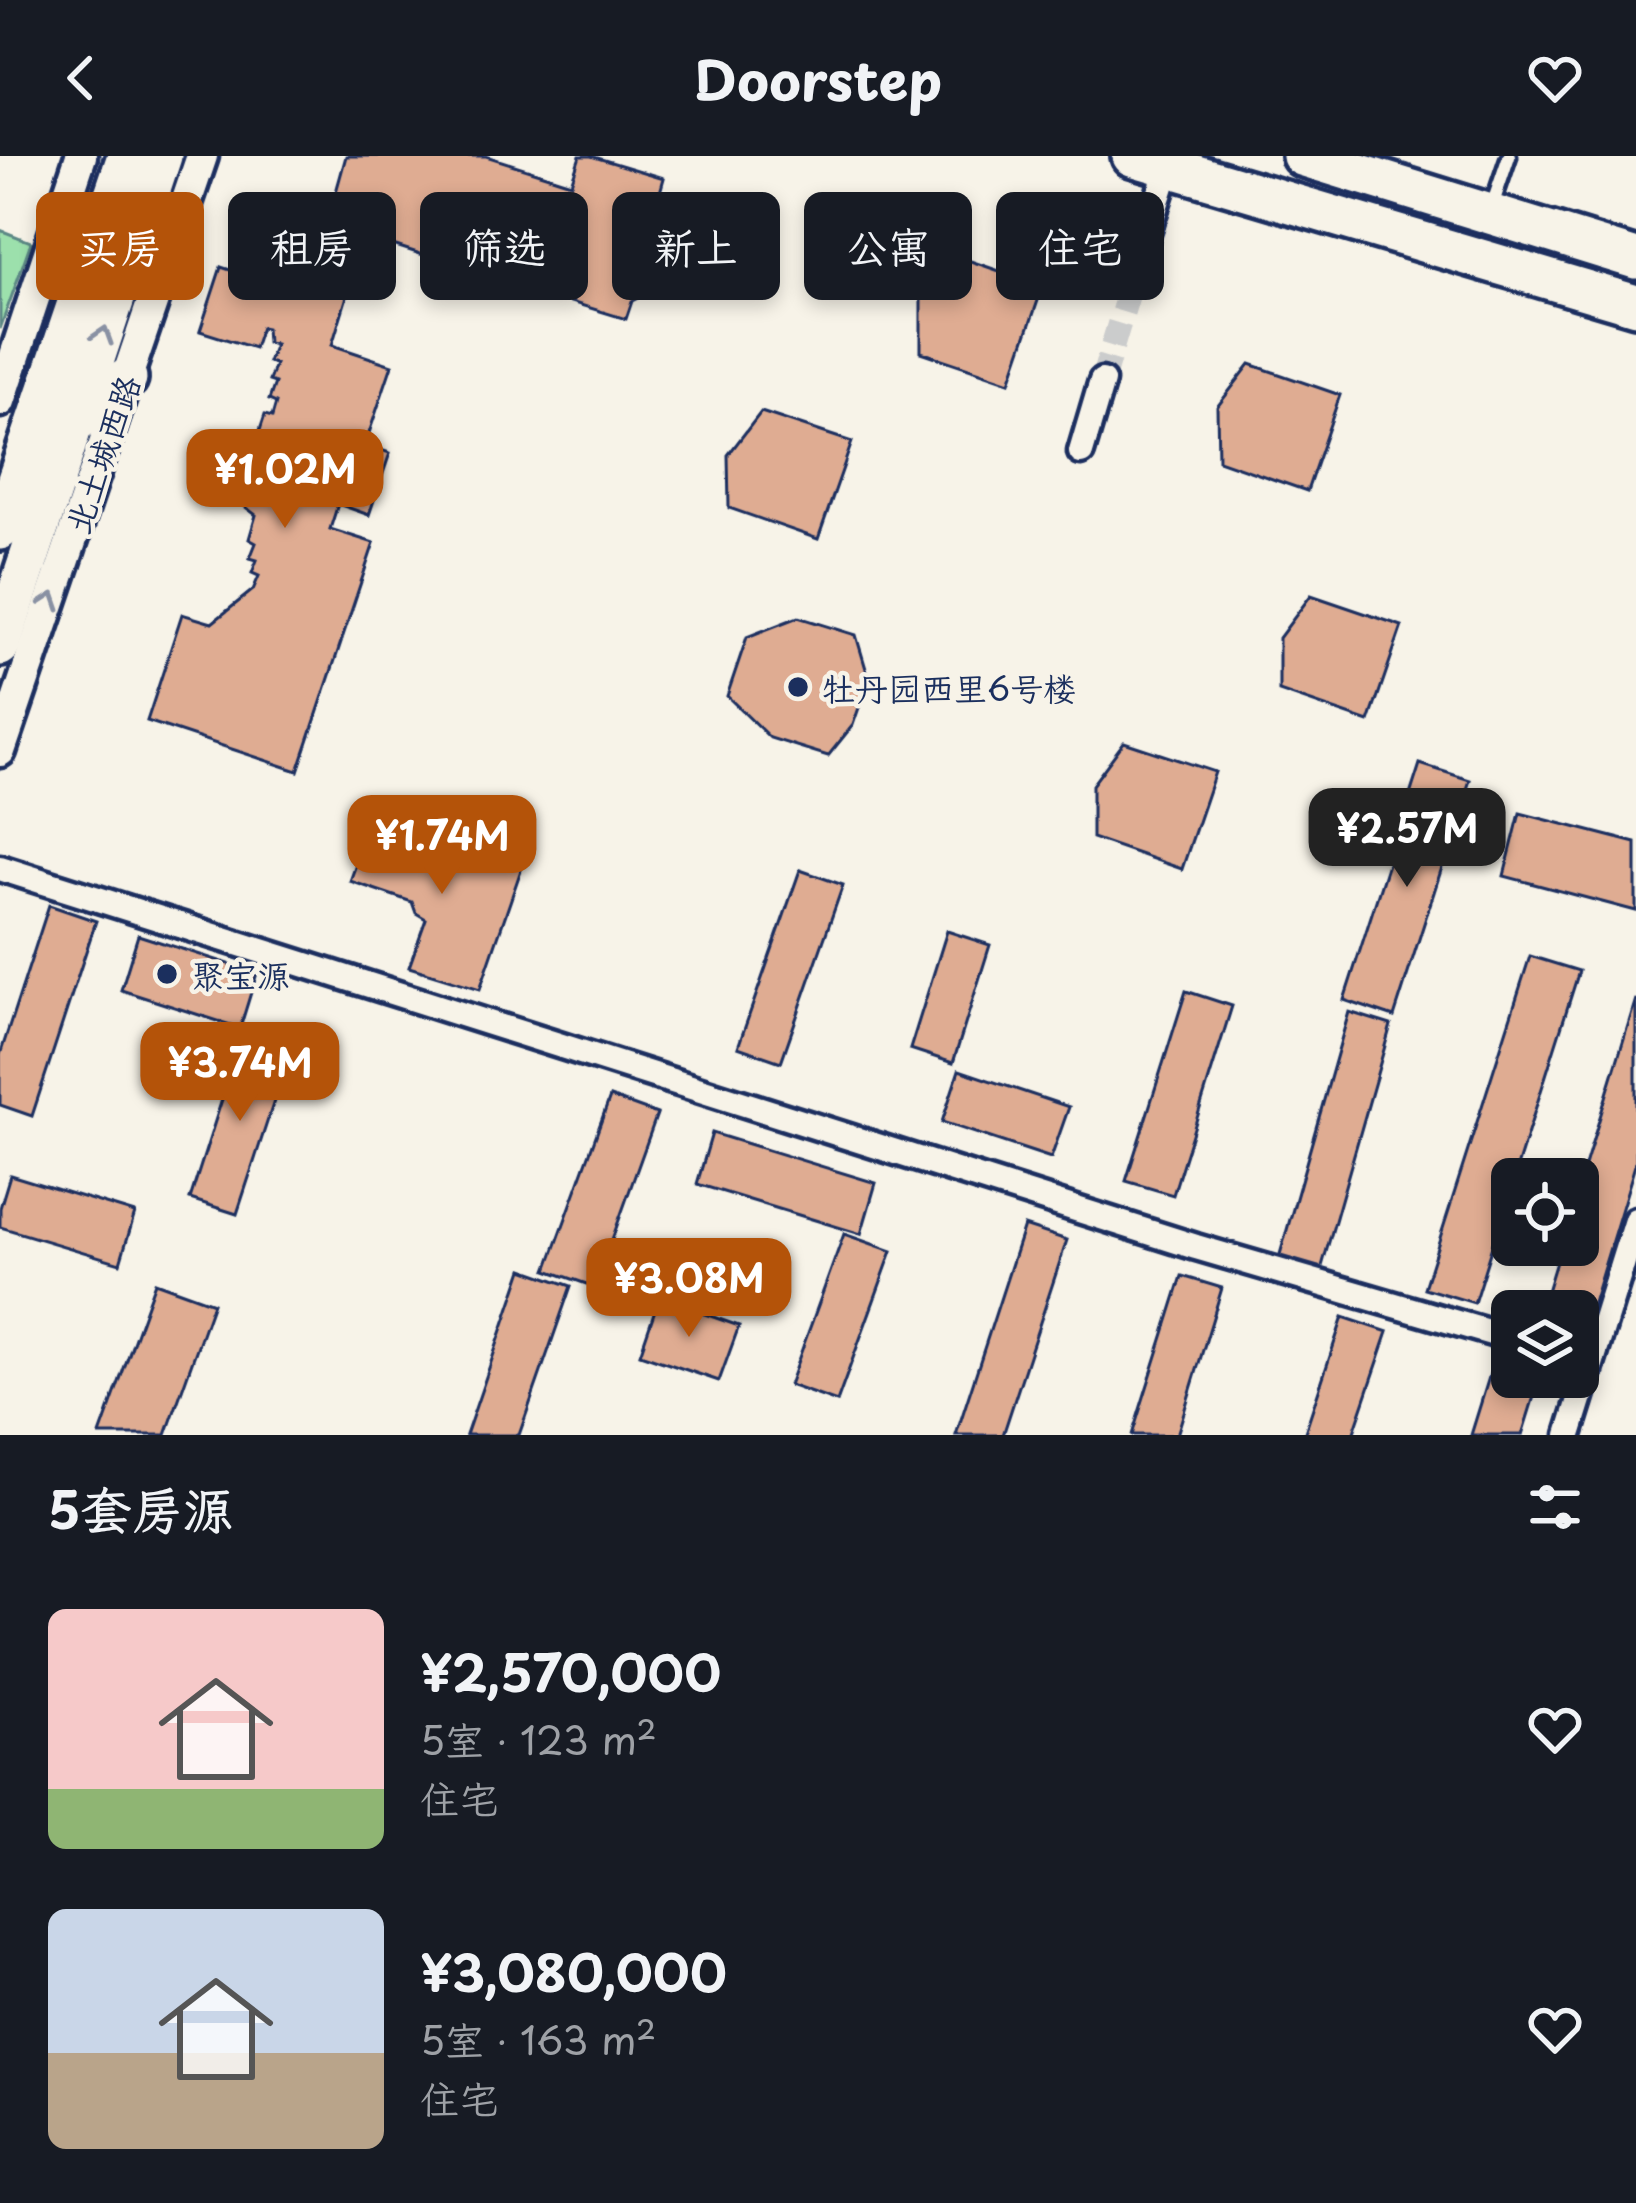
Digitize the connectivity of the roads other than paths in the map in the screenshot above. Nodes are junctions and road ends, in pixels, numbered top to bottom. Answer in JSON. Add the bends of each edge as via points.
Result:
{"nodes":[{"id":1,"x":81,"y":156,"type":"edge"},
{"id":2,"x":127,"y":156,"type":"edge"},
{"id":3,"x":162,"y":156,"type":"edge"},
{"id":4,"x":202,"y":156,"type":"edge"},
{"id":5,"x":1302,"y":156,"type":"edge"},
{"id":6,"x":1509,"y":156,"type":"edge"},
{"id":7,"x":1150,"y":161,"type":"edge"},
{"id":8,"x":1146,"y":192,"type":"edge"},
{"id":9,"x":1490,"y":214,"type":"junction"},
{"id":10,"x":1636,"y":259,"type":"edge"},
{"id":11,"x":1636,"y":305,"type":"edge"},
{"id":12,"x":127,"y":378,"type":"junction"},
{"id":13,"x":1102,"y":381,"type":"tunnel mouth"},
{"id":14,"x":0,"y":401,"type":"edge"},
{"id":15,"x":73,"y":425,"type":"junction"},
{"id":16,"x":1081,"y":452,"type":"dead end"},
{"id":17,"x":0,"y":530,"type":"edge"},
{"id":18,"x":0,"y":646,"type":"edge"},
{"id":19,"x":0,"y":752,"type":"edge"},
{"id":20,"x":0,"y":868,"type":"edge"},
{"id":21,"x":1636,"y":1220,"type":"edge"},
{"id":22,"x":1599,"y":1322,"type":"edge"},
{"id":23,"x":1491,"y":1333,"type":"edge"},
{"id":24,"x":1577,"y":1398,"type":"edge"},
{"id":25,"x":1569,"y":1435,"type":"edge"}],
"edges":[{"from":1,"to":14,"type":"street"},
{"from":2,"to":17,"type":"main road"},
{"from":15,"to":3,"type":"main road","name":"北土城西路","one_way":true},
{"from":4,"to":12,"type":"street","name":"北土城西路"},
{"from":5,"to":9,"type":"main road"},
{"from":6,"to":9,"type":"lane"},
{"from":7,"to":8,"type":"street"},
{"from":7,"to":11,"type":"main road"},
{"from":9,"to":10,"type":"main road"},
{"from":12,"to":15,"type":"main road"},
{"from":19,"to":12,"type":"street","name":"北土城西路","one_way":true},
{"from":13,"to":16,"type":"street"},
{"from":15,"to":18,"type":"main road","name":"北土城西路"},
{"from":20,"to":23,"type":"street"},
{"from":21,"to":22,"type":"street"},
{"from":24,"to":25,"type":"street"}]}
